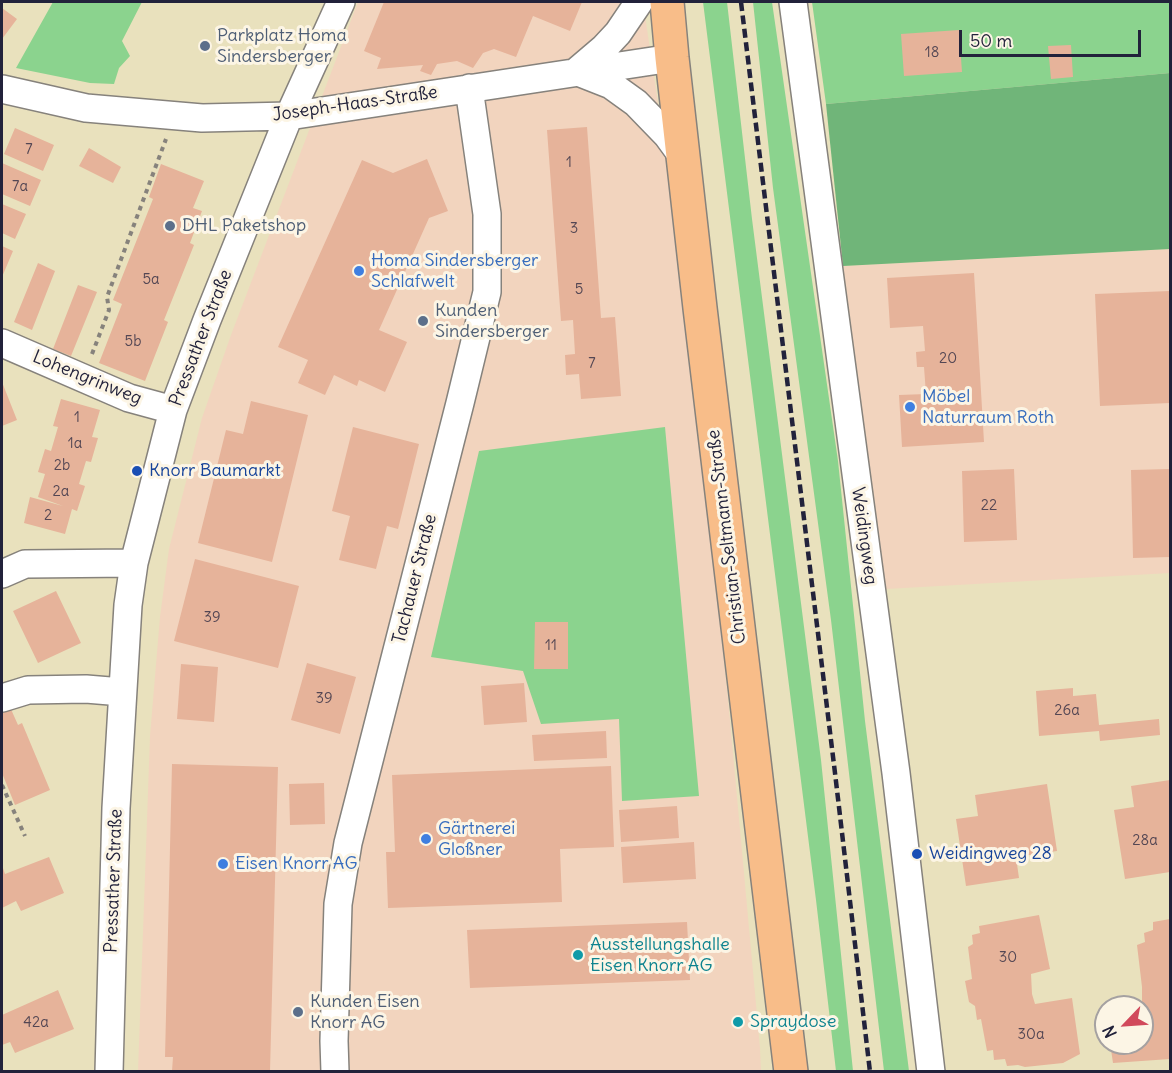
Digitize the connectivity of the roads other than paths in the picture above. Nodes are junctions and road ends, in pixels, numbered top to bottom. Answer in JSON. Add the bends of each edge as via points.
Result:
{"nodes":[{"id":1,"x":341,"y":2,"type":"edge"},
{"id":2,"x":639,"y":2,"type":"edge"},
{"id":3,"x":667,"y":2,"type":"edge"},
{"id":4,"x":793,"y":2,"type":"edge"},
{"id":5,"x":672,"y":58,"type":"junction"},
{"id":6,"x":577,"y":71,"type":"junction"},
{"id":7,"x":469,"y":88,"type":"junction"},
{"id":8,"x":2,"y":89,"type":"edge"},
{"id":9,"x":289,"y":116,"type":"junction"},
{"id":10,"x":683,"y":157,"type":"junction"},
{"id":11,"x":2,"y":343,"type":"edge"},
{"id":12,"x":173,"y":410,"type":"junction"},
{"id":13,"x":134,"y":563,"type":"junction"},
{"id":14,"x":2,"y":574,"type":"edge"},
{"id":15,"x":122,"y":692,"type":"junction"},
{"id":16,"x":2,"y":698,"type":"edge"},
{"id":17,"x":109,"y":1071,"type":"edge"},
{"id":18,"x":335,"y":1071,"type":"edge"},
{"id":19,"x":791,"y":1071,"type":"edge"},
{"id":20,"x":931,"y":1071,"type":"edge"}],
"edges":[{"from":1,"to":9,"type":"street","name":"Pressather Straße"},
{"from":2,"to":6,"type":"street","via":[[618,33]]},
{"from":3,"to":5,"type":"main road","name":"Christian-Seltmann-Straße"},
{"from":4,"to":20,"type":"street","name":"Weidingweg"},
{"from":5,"to":6,"type":"street","name":"Joseph-Haas-Straße"},
{"from":5,"to":10,"type":"main road","name":"Christian-Seltmann-Straße"},
{"from":6,"to":7,"type":"street","name":"Joseph-Haas-Straße"},
{"from":6,"to":10,"type":"street","via":[[611,85],[636,103]]},
{"from":7,"to":9,"type":"street","name":"Joseph-Haas-Straße"},
{"from":7,"to":18,"type":"street","name":"Tachauer Straße","via":[[487,214],[486,292],[348,843],[338,904]]},
{"from":8,"to":9,"type":"street","name":"Joseph-Haas-Straße","via":[[86,108],[202,118]]},
{"from":9,"to":12,"type":"street","name":"Pressather Straße"},
{"from":10,"to":19,"type":"main road","name":"Christian-Seltmann-Straße"},
{"from":11,"to":12,"type":"street","name":"Lohengrinweg","via":[[129,398]]},
{"from":12,"to":13,"type":"street","name":"Pressather Straße"},
{"from":13,"to":14,"type":"street","via":[[25,564]]},
{"from":13,"to":15,"type":"street","name":"Pressather Straße"},
{"from":15,"to":16,"type":"street","via":[[28,690]]},
{"from":15,"to":17,"type":"street","name":"Pressather Straße"}]}
